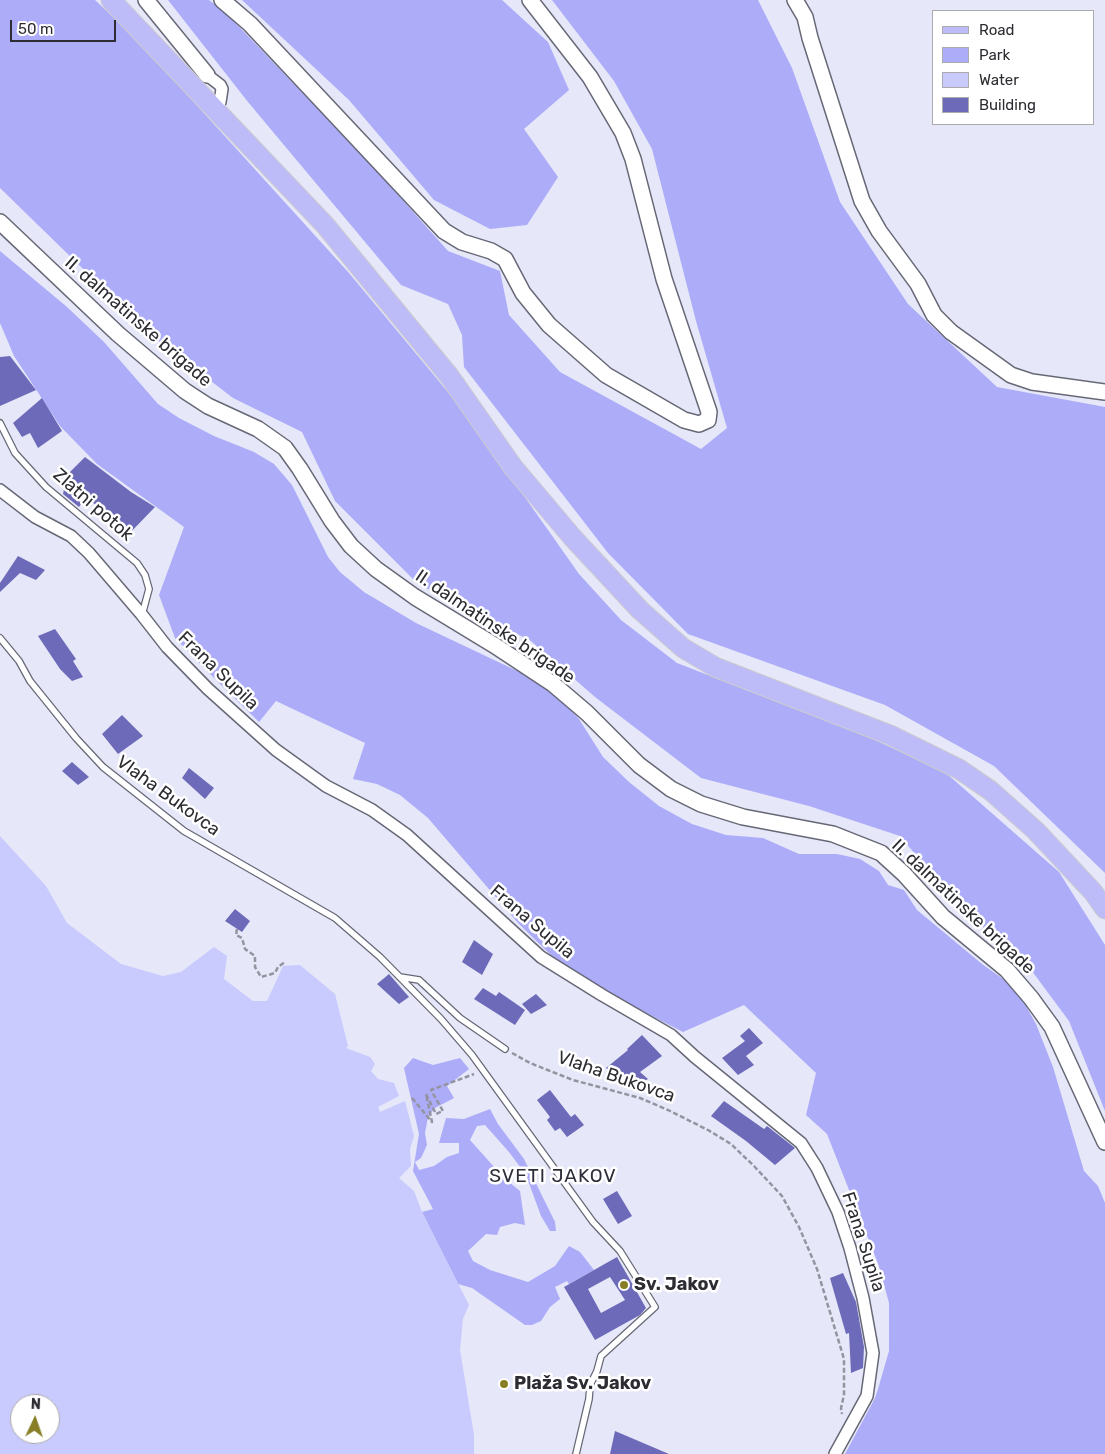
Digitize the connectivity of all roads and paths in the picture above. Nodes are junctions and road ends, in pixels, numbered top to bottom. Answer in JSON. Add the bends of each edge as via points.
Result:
{"nodes":[{"id":1,"x":111,"y":0,"type":"edge"},
{"id":2,"x":146,"y":0,"type":"edge"},
{"id":3,"x":222,"y":0,"type":"edge"},
{"id":4,"x":530,"y":0,"type":"edge"},
{"id":5,"x":795,"y":0,"type":"edge"},
{"id":6,"x":207,"y":75,"type":"joint"},
{"id":7,"x":215,"y":109,"type":"junction"},
{"id":8,"x":0,"y":222,"type":"edge"},
{"id":9,"x":1105,"y":392,"type":"edge"},
{"id":10,"x":0,"y":423,"type":"edge"},
{"id":11,"x":0,"y":490,"type":"edge"},
{"id":12,"x":142,"y":614,"type":"junction"},
{"id":13,"x":0,"y":638,"type":"edge"},
{"id":14,"x":1105,"y":909,"type":"edge"},
{"id":15,"x":238,"y":929,"type":"dead end"},
{"id":16,"x":285,"y":962,"type":"dead end"},
{"id":17,"x":400,"y":977,"type":"junction"},
{"id":18,"x":505,"y":1049,"type":"joint"},
{"id":19,"x":479,"y":1072,"type":"dead end"},
{"id":20,"x":412,"y":1098,"type":"dead end"},
{"id":21,"x":1105,"y":1142,"type":"edge"},
{"id":22,"x":847,"y":1433,"type":"junction"},
{"id":23,"x":837,"y":1450,"type":"edge"},
{"id":24,"x":576,"y":1454,"type":"edge"},
{"id":25,"x":826,"y":1454,"type":"edge"}],
"edges":[{"from":1,"to":7,"type":"main road"},
{"from":2,"to":6,"type":"street"},
{"from":3,"to":4,"type":"street","via":[[250,24],[444,231],[504,259],[523,293],[549,325],[606,375],[684,420],[699,424],[708,420],[709,412],[664,279],[633,159],[623,133],[590,77]]},
{"from":5,"to":9,"type":"street","via":[[805,18],[862,201],[879,231],[918,284],[934,315],[951,332],[1011,375],[1032,382]]},
{"from":6,"to":7,"type":"street","via":[[222,89]]},
{"from":7,"to":14,"type":"main road","via":[[325,225],[387,298],[450,377],[513,467],[640,610],[683,648],[714,666],[890,735],[959,769],[990,790],[1036,831]]},
{"from":8,"to":21,"type":"street","name":"II. dalmatinske brigade","via":[[118,334],[185,391],[208,406],[258,429],[285,448],[332,521],[351,546],[376,570],[553,684],[639,765],[670,789],[701,804],[743,817],[833,834],[881,853],[943,916],[1007,970],[1030,998],[1052,1027]]},
{"from":10,"to":12,"type":"lane","name":"Zlatni potok","via":[[15,453],[46,487],[137,563],[149,589]]},
{"from":11,"to":12,"type":"street","name":"Frana Supila","via":[[35,517],[71,536]]},
{"from":12,"to":22,"type":"street","name":"Frana Supila","via":[[167,647],[208,690],[276,750],[326,786],[372,810],[407,835],[541,956],[602,996],[671,1035],[801,1143],[838,1212],[863,1298],[873,1354],[867,1396]]},
{"from":13,"to":17,"type":"lane","name":"Vlaha Bukovca","via":[[20,661],[30,682],[103,767],[184,831],[335,918]]},
{"from":15,"to":16,"type":"path","via":[[236,935],[242,938],[245,949],[254,956],[255,967],[262,977],[275,973]]},
{"from":17,"to":18,"type":"lane","name":"Vlaha Bukovca","via":[[419,980],[460,1018]]},
{"from":17,"to":24,"type":"lane","name":"Vlaha Bukovca","via":[[472,1055],[593,1222],[620,1251],[655,1307],[601,1356],[590,1385]]},
{"from":18,"to":22,"type":"path","name":"Vlaha Bukovca","via":[[573,1080],[640,1098],[708,1130],[731,1144],[782,1196],[817,1269],[844,1359],[841,1408]]},
{"from":19,"to":20,"type":"path","via":[[431,1090],[443,1111],[436,1114],[426,1094],[432,1122]]},
{"from":22,"to":23,"type":"street","name":"Frana Supila"},
{"from":23,"to":25,"type":"street","name":"Frana Supila"}]}
